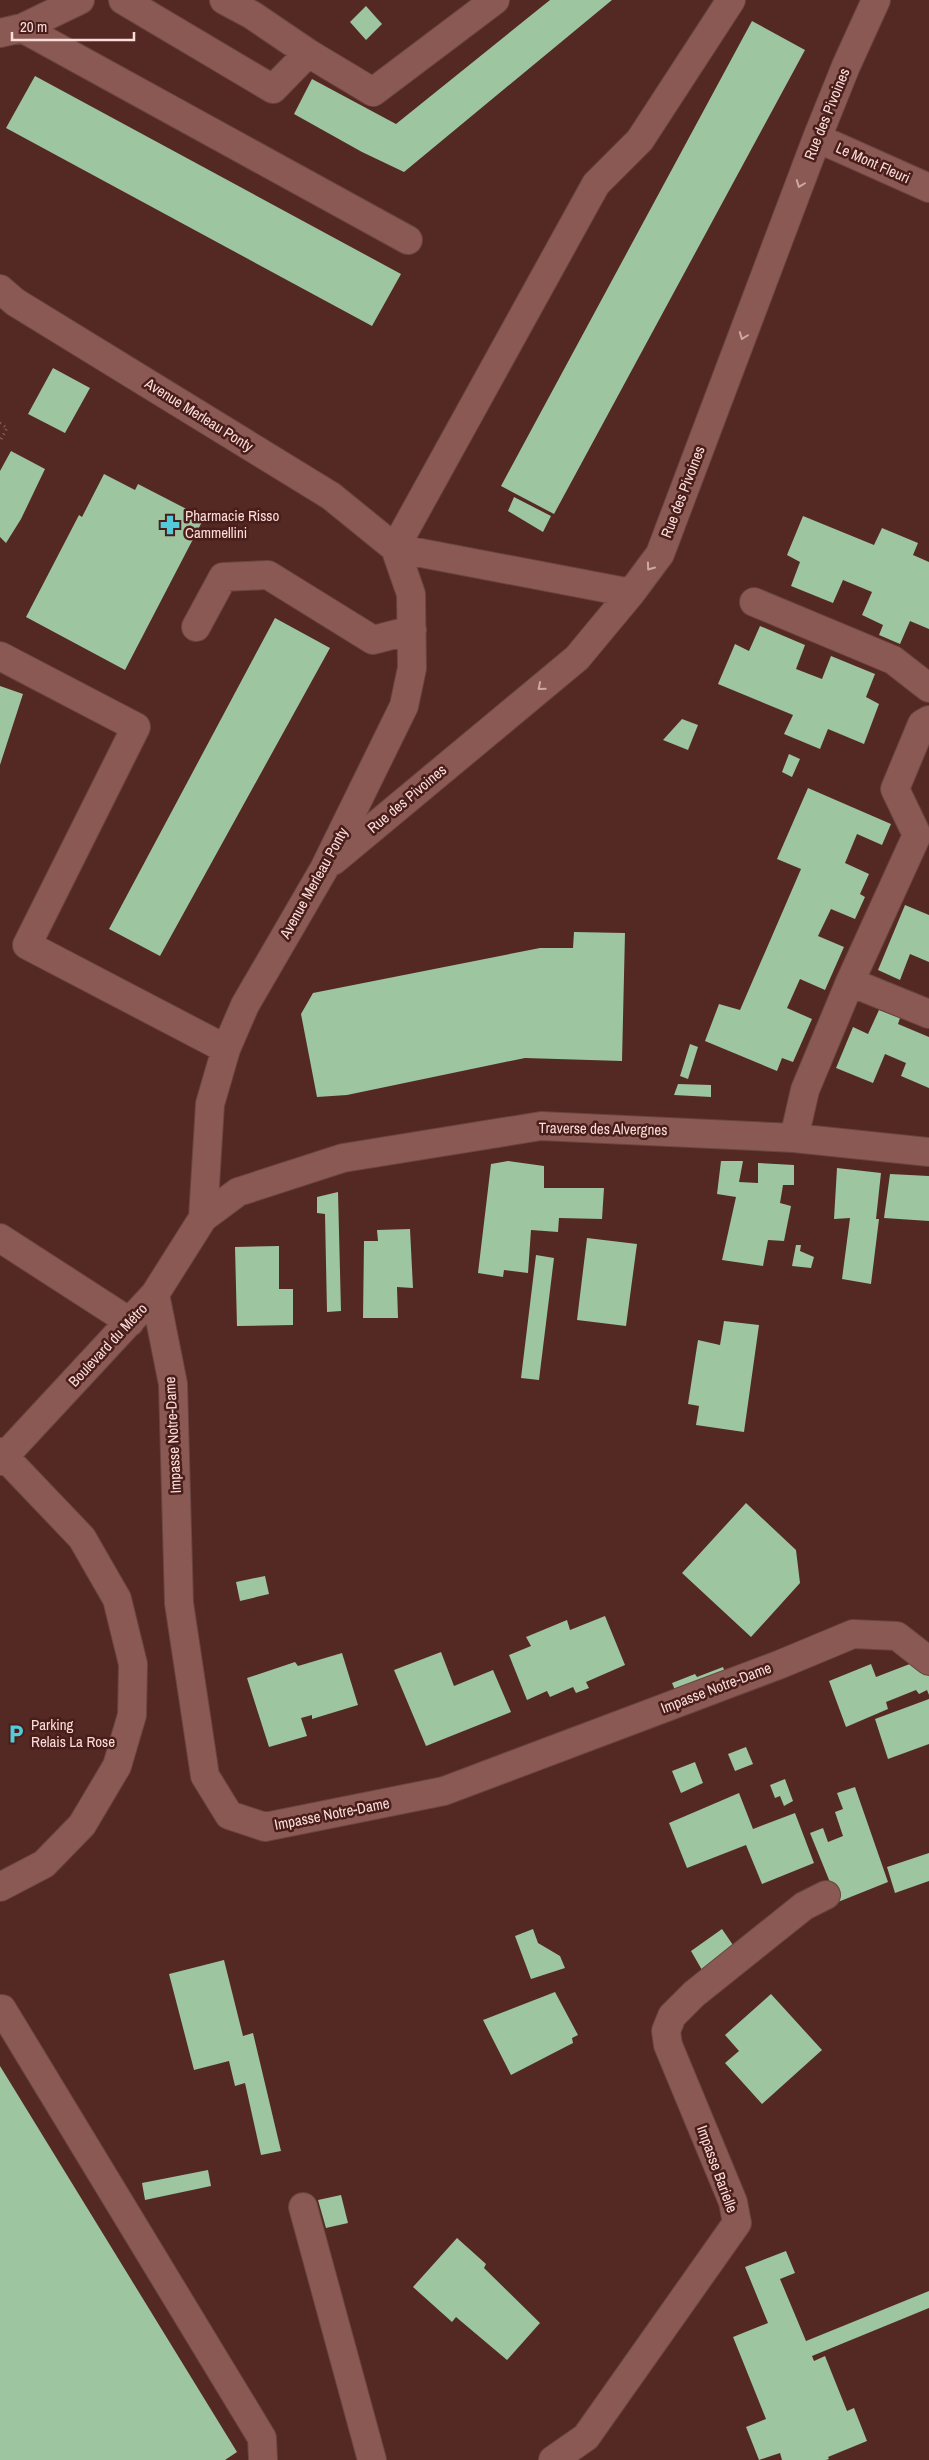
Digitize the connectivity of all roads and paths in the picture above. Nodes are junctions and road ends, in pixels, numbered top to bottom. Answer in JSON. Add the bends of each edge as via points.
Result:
{"nodes":[{"id":1,"x":80,"y":0,"type":"edge"},
{"id":2,"x":123,"y":0,"type":"edge"},
{"id":3,"x":224,"y":0,"type":"edge"},
{"id":4,"x":494,"y":0,"type":"edge"},
{"id":5,"x":731,"y":0,"type":"edge"},
{"id":6,"x":876,"y":0,"type":"edge"},
{"id":7,"x":11,"y":30,"type":"edge"},
{"id":8,"x":308,"y":53,"type":"junction"},
{"id":9,"x":817,"y":138,"type":"junction"},
{"id":10,"x":929,"y":188,"type":"edge"},
{"id":11,"x":408,"y":240,"type":"dead end"},
{"id":12,"x":0,"y":289,"type":"edge"},
{"id":13,"x":0,"y":423,"type":"edge"},
{"id":14,"x":0,"y":441,"type":"edge"},
{"id":15,"x":395,"y":548,"type":"junction"},
{"id":16,"x":631,"y":593,"type":"junction"},
{"id":17,"x":754,"y":602,"type":"dead end"},
{"id":18,"x":196,"y":627,"type":"dead end"},
{"id":19,"x":412,"y":630,"type":"junction"},
{"id":20,"x":0,"y":656,"type":"edge"},
{"id":21,"x":929,"y":688,"type":"edge"},
{"id":22,"x":929,"y":720,"type":"edge"},
{"id":23,"x":324,"y":869,"type":"junction"},
{"id":24,"x":850,"y":982,"type":"junction"},
{"id":25,"x":929,"y":1014,"type":"edge"},
{"id":26,"x":226,"y":1049,"type":"junction"},
{"id":27,"x":794,"y":1138,"type":"junction"},
{"id":28,"x":929,"y":1152,"type":"edge"},
{"id":29,"x":203,"y":1218,"type":"junction"},
{"id":30,"x":0,"y":1238,"type":"edge"},
{"id":31,"x":155,"y":1294,"type":"junction"},
{"id":32,"x":130,"y":1322,"type":"junction"},
{"id":33,"x":2,"y":1456,"type":"edge"},
{"id":34,"x":929,"y":1661,"type":"edge"},
{"id":35,"x":0,"y":1887,"type":"edge"},
{"id":36,"x":826,"y":1895,"type":"dead end"},
{"id":37,"x":0,"y":2009,"type":"edge"},
{"id":38,"x":303,"y":2207,"type":"dead end"},
{"id":39,"x":263,"y":2460,"type":"edge"},
{"id":40,"x":372,"y":2460,"type":"edge"},
{"id":41,"x":553,"y":2460,"type":"edge"}],
"edges":[{"from":1,"to":7,"type":"street"},
{"from":2,"to":8,"type":"street","via":[[273,89]]},
{"from":3,"to":8,"type":"street"},
{"from":4,"to":8,"type":"street","via":[[373,92]]},
{"from":5,"to":15,"type":"street","via":[[640,140],[596,184]]},
{"from":6,"to":9,"type":"street","name":"Rue des Pivoines"},
{"from":7,"to":11,"type":"street"},
{"from":9,"to":10,"type":"street","name":"Le Mont Fleuri"},
{"from":9,"to":16,"type":"street","name":"Rue des Pivoines","one_way":true,"via":[[660,554]]},
{"from":12,"to":15,"type":"street","name":"Avenue Merleau Ponty","via":[[15,302],[330,496]]},
{"from":13,"to":14,"type":"path","via":[[7,428]]},
{"from":15,"to":16,"type":"street","name":"Avenue Merleau Ponty"},
{"from":15,"to":19,"type":"street","name":"Avenue Merleau Ponty","via":[[410,594]]},
{"from":16,"to":23,"type":"street","name":"Rue des Pivoines","one_way":true,"via":[[577,658]]},
{"from":17,"to":21,"type":"street","via":[[893,660]]},
{"from":18,"to":19,"type":"street","via":[[223,576],[268,575],[373,640]]},
{"from":19,"to":23,"type":"street","name":"Avenue Merleau Ponty","via":[[412,668],[404,706]]},
{"from":20,"to":26,"type":"street","via":[[136,727],[27,945]]},
{"from":22,"to":24,"type":"street","via":[[922,724],[895,789],[917,835]]},
{"from":23,"to":26,"type":"street","name":"Avenue Merleau Ponty","via":[[245,1005]]},
{"from":24,"to":25,"type":"street"},
{"from":24,"to":27,"type":"street","via":[[804,1090]]},
{"from":26,"to":29,"type":"street","name":"Avenue Merleau Ponty","via":[[210,1104]]},
{"from":27,"to":28,"type":"street","name":"Traverse des Alvergnes"},
{"from":27,"to":29,"type":"street","name":"Traverse des Alvergnes","via":[[541,1126],[343,1158],[238,1192]]},
{"from":29,"to":31,"type":"street","name":"Boulevard du Métro"},
{"from":30,"to":32,"type":"street"},
{"from":31,"to":32,"type":"street","name":"Boulevard du Métro"},
{"from":31,"to":34,"type":"street","name":"Impasse Notre-Dame","via":[[173,1384],[179,1603],[206,1776],[229,1816],[265,1827],[444,1791],[853,1634],[897,1636]]},
{"from":32,"to":33,"type":"street","name":"Boulevard du Métro"},
{"from":33,"to":35,"type":"street","via":[[82,1538],[117,1599],[133,1664],[132,1715],[117,1766],[82,1825],[44,1864]]},
{"from":36,"to":41,"type":"street","name":"Impasse Barielle","via":[[796,1912],[694,1994],[672,2016],[666,2031],[668,2045],[733,2202],[737,2223],[586,2437]]},
{"from":37,"to":39,"type":"street","via":[[262,2438]]},
{"from":38,"to":40,"type":"street"}]}
